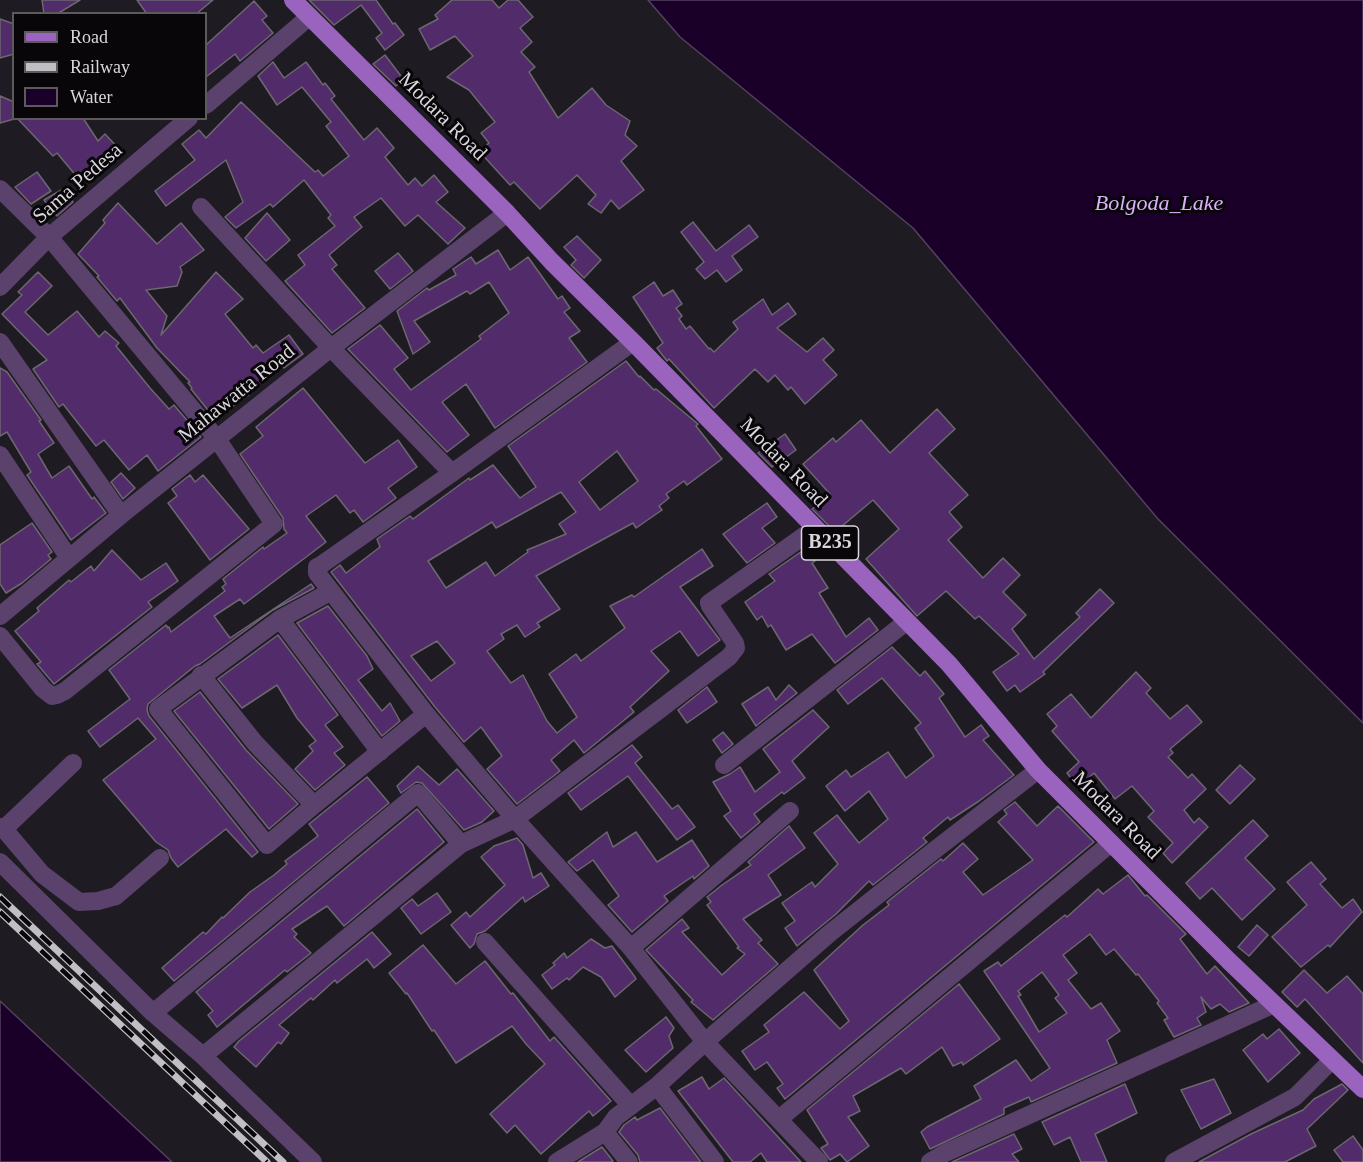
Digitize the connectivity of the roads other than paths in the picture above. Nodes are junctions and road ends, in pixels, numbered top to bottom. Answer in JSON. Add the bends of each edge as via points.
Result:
{"nodes":[{"id":1,"x":293,"y":0,"type":"edge"},
{"id":2,"x":309,"y":17,"type":"junction"},
{"id":3,"x":207,"y":104,"type":"edge"},
{"id":4,"x":187,"y":120,"type":"edge"},
{"id":5,"x":0,"y":189,"type":"edge"},
{"id":6,"x":201,"y":207,"type":"dead end"},
{"id":7,"x":507,"y":213,"type":"junction"},
{"id":8,"x":49,"y":237,"type":"junction"},
{"id":9,"x":0,"y":287,"type":"edge"},
{"id":10,"x":0,"y":342,"type":"edge"},
{"id":11,"x":633,"y":342,"type":"junction"},
{"id":12,"x":331,"y":348,"type":"junction"},
{"id":13,"x":217,"y":440,"type":"junction"},
{"id":14,"x":0,"y":455,"type":"edge"},
{"id":15,"x":452,"y":473,"type":"junction"},
{"id":16,"x":121,"y":515,"type":"junction"},
{"id":17,"x":815,"y":528,"type":"junction"},
{"id":18,"x":69,"y":558,"type":"junction"},
{"id":19,"x":330,"y":592,"type":"junction"},
{"id":20,"x":0,"y":615,"type":"edge"},
{"id":21,"x":280,"y":619,"type":"junction"},
{"id":22,"x":906,"y":622,"type":"junction"},
{"id":23,"x":0,"y":636,"type":"edge"},
{"id":24,"x":201,"y":675,"type":"junction"},
{"id":25,"x":426,"y":714,"type":"junction"},
{"id":26,"x":380,"y":752,"type":"junction"},
{"id":27,"x":73,"y":763,"type":"dead end"},
{"id":28,"x":724,"y":765,"type":"dead end"},
{"id":29,"x":1038,"y":770,"type":"junction"},
{"id":30,"x":314,"y":805,"type":"junction"},
{"id":31,"x":790,"y":811,"type":"dead end"},
{"id":32,"x":515,"y":819,"type":"junction"},
{"id":33,"x":2,"y":828,"type":"edge"},
{"id":34,"x":1111,"y":843,"type":"junction"},
{"id":35,"x":461,"y":844,"type":"junction"},
{"id":36,"x":160,"y":858,"type":"dead end"},
{"id":37,"x":0,"y":862,"type":"edge"},
{"id":38,"x":485,"y":942,"type":"dead end"},
{"id":39,"x":631,"y":948,"type":"junction"},
{"id":40,"x":1274,"y":1004,"type":"junction"},
{"id":41,"x":153,"y":1013,"type":"junction"},
{"id":42,"x":705,"y":1042,"type":"junction"},
{"id":43,"x":203,"y":1056,"type":"junction"},
{"id":44,"x":1331,"y":1061,"type":"junction"},
{"id":45,"x":657,"y":1086,"type":"junction"},
{"id":46,"x":1363,"y":1089,"type":"edge"},
{"id":47,"x":631,"y":1106,"type":"junction"},
{"id":48,"x":779,"y":1119,"type":"junction"},
{"id":49,"x":604,"y":1132,"type":"junction"},
{"id":50,"x":313,"y":1162,"type":"edge"},
{"id":51,"x":557,"y":1162,"type":"edge"},
{"id":52,"x":629,"y":1162,"type":"edge"},
{"id":53,"x":715,"y":1162,"type":"edge"},
{"id":54,"x":819,"y":1162,"type":"edge"},
{"id":55,"x":930,"y":1162,"type":"edge"},
{"id":56,"x":1174,"y":1162,"type":"edge"}],
"edges":[{"from":1,"to":2,"type":"main road","name":"Modara Road","number":"B235"},
{"from":2,"to":3,"type":"street"},
{"from":2,"to":7,"type":"main road","name":"Modara Road","number":"B235"},
{"from":4,"to":8,"type":"street","name":"Sama Pedesa"},
{"from":5,"to":8,"type":"street"},
{"from":6,"to":12,"type":"street"},
{"from":7,"to":11,"type":"main road","name":"Modara Road","number":"B235"},
{"from":7,"to":12,"type":"street","name":"Mahawatta Road"},
{"from":8,"to":9,"type":"street","name":"Sama Pedesa"},
{"from":8,"to":13,"type":"street"},
{"from":10,"to":16,"type":"street"},
{"from":11,"to":15,"type":"street"},
{"from":11,"to":17,"type":"main road","name":"Modara Road","number":"B235"},
{"from":12,"to":13,"type":"street","name":"Mahawatta Road"},
{"from":12,"to":15,"type":"street"},
{"from":13,"to":16,"type":"street","name":"Mahawatta Road"},
{"from":13,"to":23,"type":"street","via":[[274,524],[57,695],[43,689]]},
{"from":14,"to":18,"type":"street"},
{"from":15,"to":19,"type":"street","via":[[317,567]]},
{"from":16,"to":18,"type":"street","name":"Mahawatta Road"},
{"from":17,"to":22,"type":"main road","name":"Modara Road","number":"B235"},
{"from":17,"to":32,"type":"street","via":[[710,603],[735,643],[729,657]]},
{"from":18,"to":20,"type":"street","name":"Mahawatta Road"},
{"from":19,"to":21,"type":"street"},
{"from":19,"to":25,"type":"street"},
{"from":21,"to":24,"type":"street"},
{"from":21,"to":26,"type":"street"},
{"from":22,"to":28,"type":"street"},
{"from":22,"to":29,"type":"main road","name":"Modara Road","number":"B235","via":[[949,664]]},
{"from":24,"to":30,"type":"street","via":[[255,742]]},
{"from":24,"to":30,"type":"street","via":[[158,709],[267,845]]},
{"from":25,"to":26,"type":"street"},
{"from":25,"to":32,"type":"street"},
{"from":26,"to":30,"type":"street"},
{"from":27,"to":33,"type":"street"},
{"from":29,"to":34,"type":"main road","name":"Modara Road","number":"B235"},
{"from":29,"to":42,"type":"street","via":[[830,933]]},
{"from":31,"to":39,"type":"street"},
{"from":32,"to":35,"type":"street"},
{"from":32,"to":39,"type":"street"},
{"from":33,"to":36,"type":"street","via":[[42,874],[79,902],[116,896]]},
{"from":34,"to":40,"type":"main road","name":"Modara Road","number":"B235"},
{"from":34,"to":48,"type":"street"},
{"from":35,"to":41,"type":"street","via":[[418,793]]},
{"from":35,"to":43,"type":"street"},
{"from":37,"to":41,"type":"street"},
{"from":38,"to":47,"type":"street"},
{"from":39,"to":42,"type":"street"},
{"from":40,"to":44,"type":"main road","name":"Modara Road","number":"B235"},
{"from":40,"to":55,"type":"street"},
{"from":41,"to":43,"type":"street"},
{"from":42,"to":45,"type":"street"},
{"from":42,"to":48,"type":"street"},
{"from":43,"to":50,"type":"street"},
{"from":44,"to":46,"type":"main road","name":"Modara Road","number":"B235"},
{"from":44,"to":56,"type":"street","via":[[1295,1097]]},
{"from":45,"to":47,"type":"street"},
{"from":45,"to":53,"type":"street"},
{"from":47,"to":49,"type":"street"},
{"from":48,"to":54,"type":"street"},
{"from":49,"to":51,"type":"street"},
{"from":49,"to":52,"type":"street"}]}
